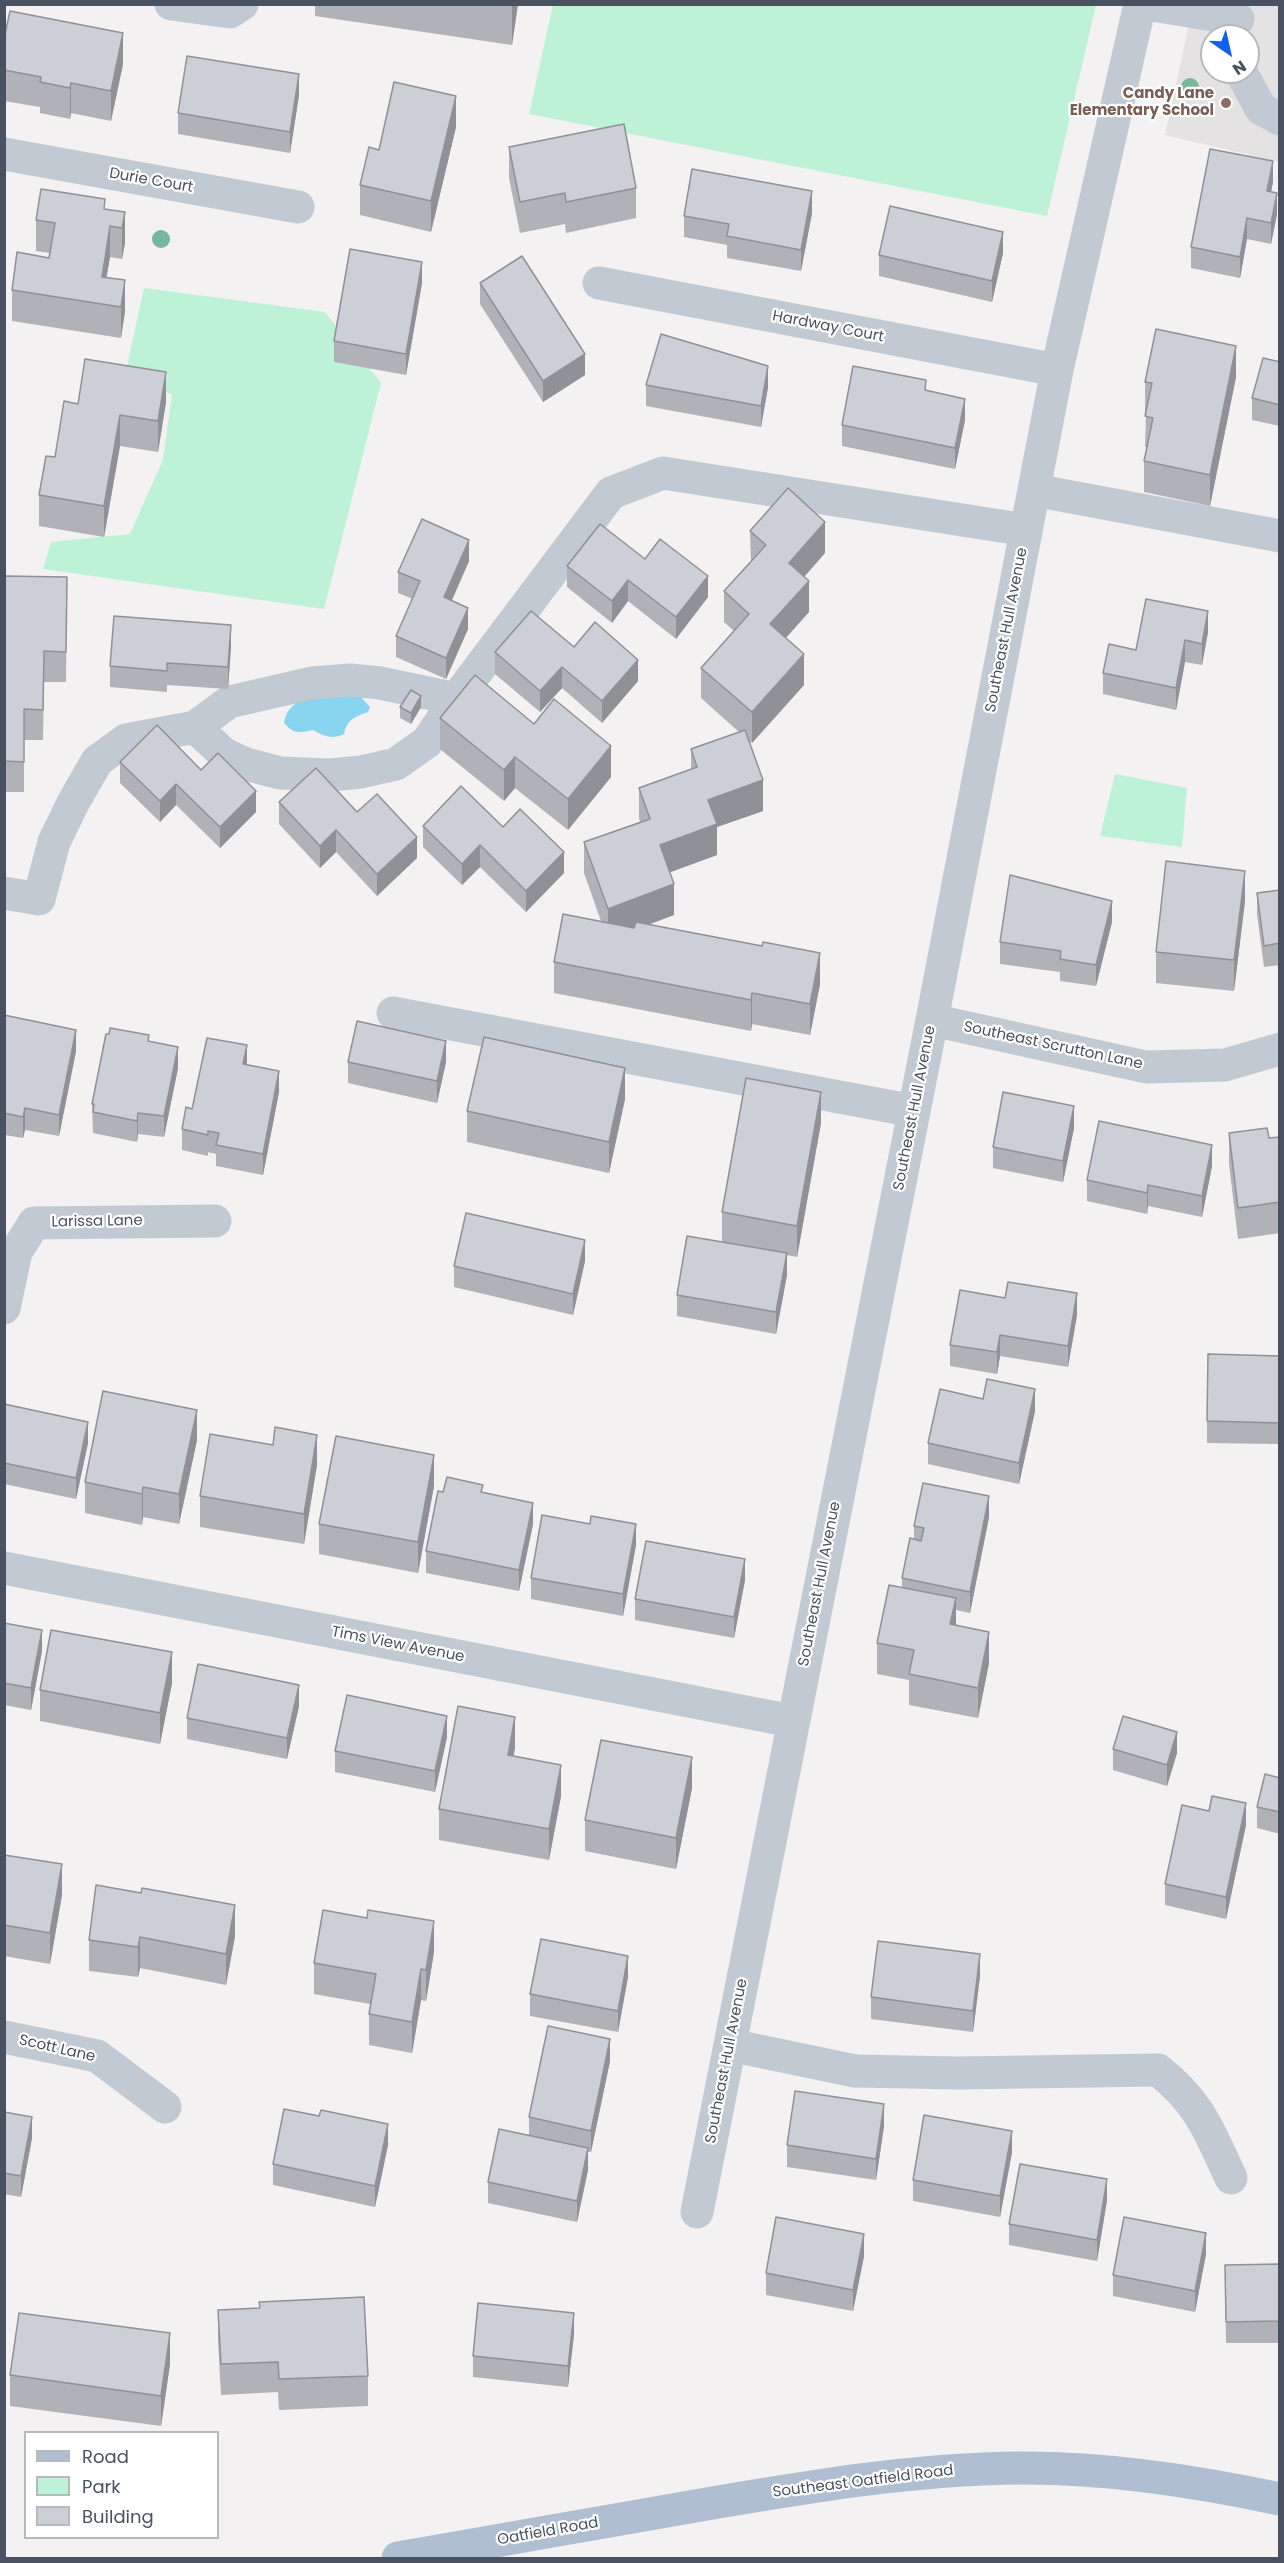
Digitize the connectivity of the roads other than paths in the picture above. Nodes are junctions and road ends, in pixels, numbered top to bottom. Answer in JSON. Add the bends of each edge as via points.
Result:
{"nodes":[{"id":1,"x":171,"y":4,"type":"edge"},
{"id":2,"x":242,"y":4,"type":"edge"},
{"id":3,"x":1140,"y":4,"type":"edge"},
{"id":4,"x":1146,"y":4,"type":"edge"},
{"id":5,"x":1241,"y":20,"type":"edge"},
{"id":6,"x":1247,"y":84,"type":"edge"},
{"id":7,"x":1280,"y":119,"type":"edge"},
{"id":8,"x":4,"y":154,"type":"edge"},
{"id":9,"x":298,"y":207,"type":"dead end"},
{"id":10,"x":599,"y":283,"type":"dead end"},
{"id":11,"x":1057,"y":370,"type":"junction"},
{"id":12,"x":1034,"y":490,"type":"junction"},
{"id":13,"x":1026,"y":530,"type":"junction"},
{"id":14,"x":1280,"y":536,"type":"edge"},
{"id":15,"x":456,"y":699,"type":"junction"},
{"id":16,"x":195,"y":727,"type":"junction"},
{"id":17,"x":4,"y":892,"type":"edge"},
{"id":18,"x":393,"y":1013,"type":"dead end"},
{"id":19,"x":932,"y":1020,"type":"junction"},
{"id":20,"x":1280,"y":1049,"type":"edge"},
{"id":21,"x":914,"y":1111,"type":"junction"},
{"id":22,"x":215,"y":1221,"type":"dead end"},
{"id":23,"x":4,"y":1308,"type":"edge"},
{"id":24,"x":4,"y":1568,"type":"edge"},
{"id":25,"x":792,"y":1721,"type":"junction"},
{"id":26,"x":4,"y":2037,"type":"edge"},
{"id":27,"x":730,"y":2044,"type":"junction"},
{"id":28,"x":165,"y":2107,"type":"dead end"},
{"id":29,"x":1230,"y":2178,"type":"dead end"},
{"id":30,"x":697,"y":2212,"type":"dead end"},
{"id":31,"x":1280,"y":2499,"type":"edge"},
{"id":32,"x":627,"y":2517,"type":"joint"},
{"id":33,"x":398,"y":2559,"type":"edge"}],
"edges":[{"from":1,"to":2,"type":"street","via":[[230,12]]},
{"from":3,"to":11,"type":"street","name":"Southeast Hull Avenue"},
{"from":4,"to":5,"type":"street"},
{"from":6,"to":7,"type":"street","via":[[1261,109]]},
{"from":8,"to":9,"type":"street","name":"Durie Court"},
{"from":10,"to":11,"type":"street","name":"Hardway Court"},
{"from":11,"to":12,"type":"street","name":"Southeast Hull Avenue"},
{"from":12,"to":13,"type":"street","name":"Southeast Hull Avenue"},
{"from":12,"to":14,"type":"street"},
{"from":13,"to":15,"type":"street","via":[[663,473],[611,493]]},
{"from":13,"to":19,"type":"street","name":"Southeast Hull Avenue"},
{"from":15,"to":16,"type":"street","via":[[380,683],[312,683],[229,702]]},
{"from":15,"to":16,"type":"street","via":[[427,742],[396,764],[330,776],[280,773],[246,764],[224,754]]},
{"from":16,"to":17,"type":"street","via":[[126,740],[97,761],[54,842],[39,899]]},
{"from":18,"to":21,"type":"street"},
{"from":19,"to":20,"type":"street","name":"Southeast Scrutton Lane","via":[[1146,1067],[1225,1065]]},
{"from":19,"to":21,"type":"street","name":"Southeast Hull Avenue"},
{"from":21,"to":25,"type":"street","name":"Southeast Hull Avenue"},
{"from":22,"to":23,"type":"street","name":"Larissa Lane","via":[[34,1223],[16,1252]]},
{"from":24,"to":25,"type":"street","name":"Tims View Avenue"},
{"from":25,"to":27,"type":"street","name":"Southeast Hull Avenue"},
{"from":26,"to":28,"type":"street","name":"Scott Lane","via":[[97,2056]]},
{"from":27,"to":29,"type":"street","via":[[855,2071],[1158,2070],[1180,2087],[1204,2119]]},
{"from":27,"to":30,"type":"street","name":"Southeast Hull Avenue"},
{"from":31,"to":32,"type":"main road","name":"Southeast Oatfield Road","via":[[1133,2474],[977,2469],[886,2476]]},
{"from":32,"to":33,"type":"main road","name":"Oatfield Road"}]}
